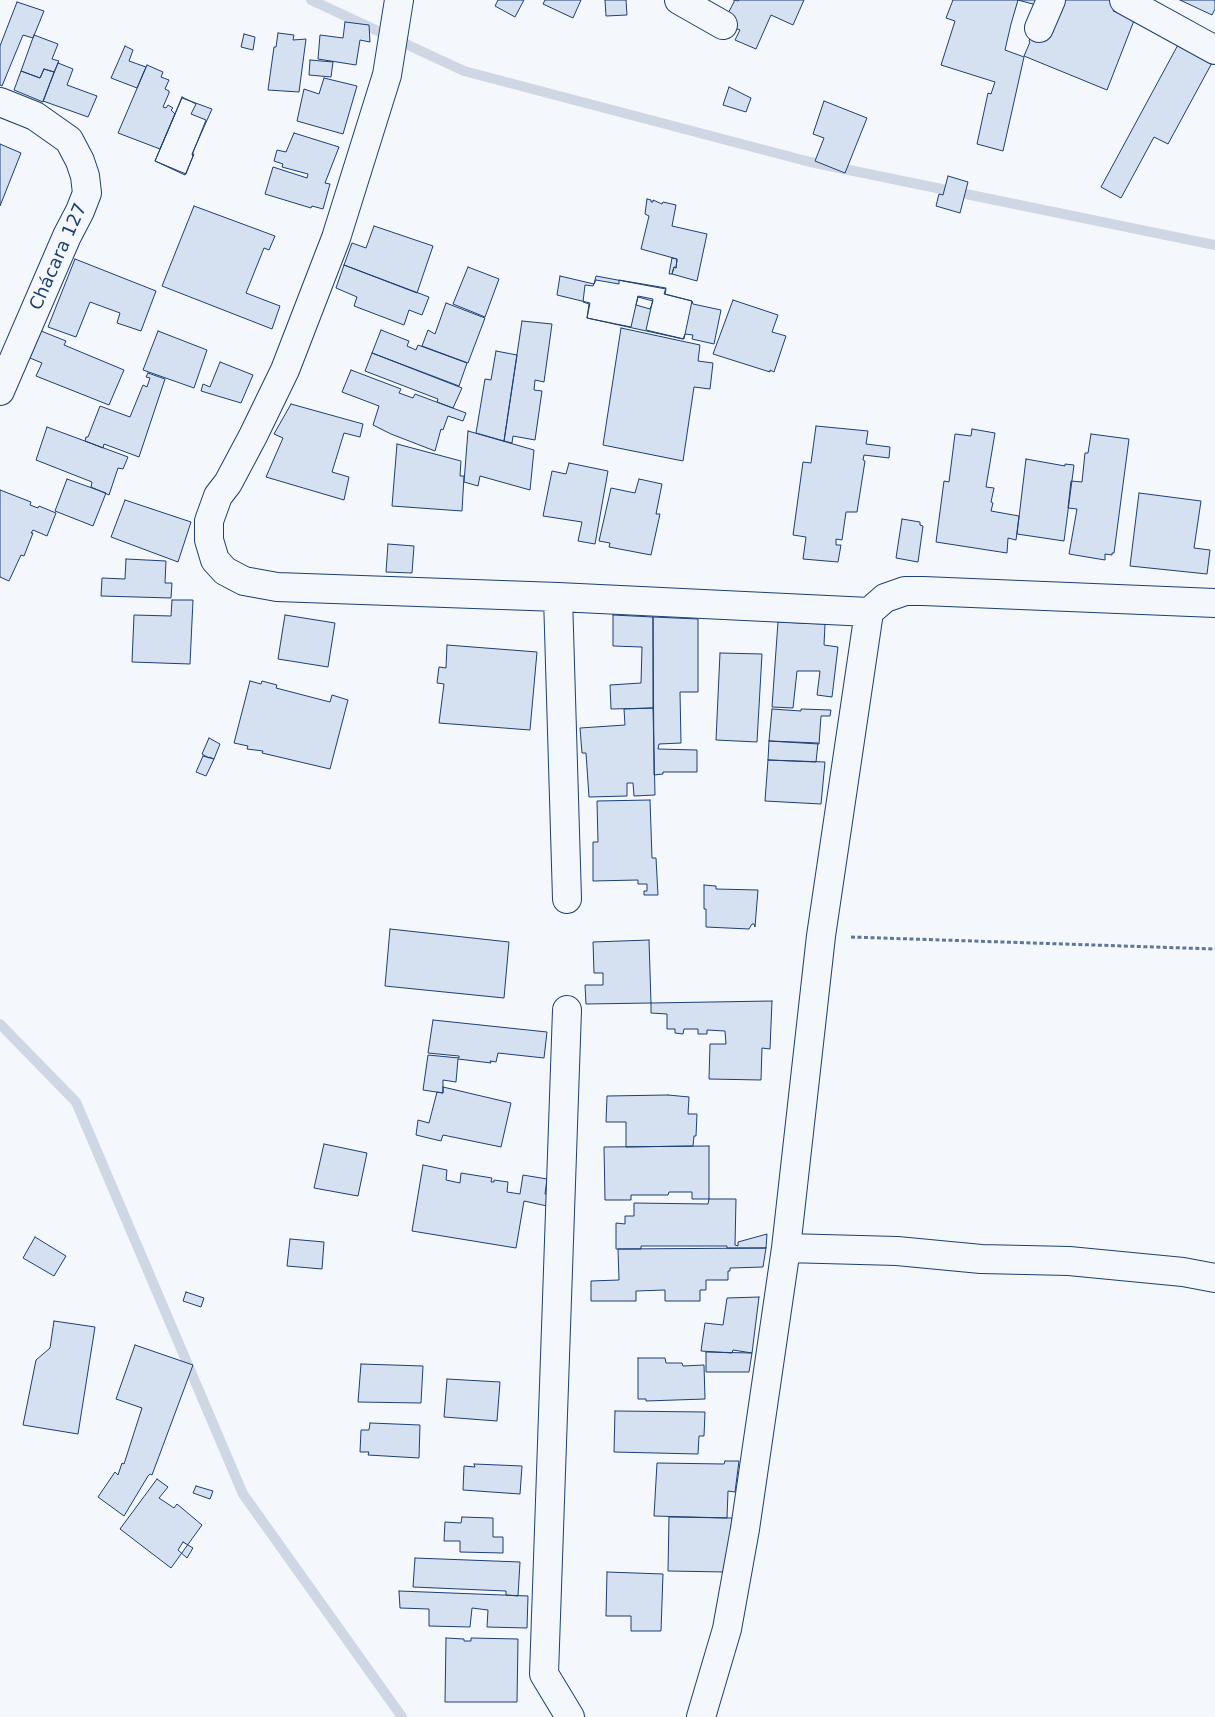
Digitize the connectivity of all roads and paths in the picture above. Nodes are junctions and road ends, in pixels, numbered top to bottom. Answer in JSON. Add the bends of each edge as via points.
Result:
{"nodes":[{"id":1,"x":399,"y":0,"type":"edge"},
{"id":2,"x":679,"y":0,"type":"edge"},
{"id":3,"x":1051,"y":0,"type":"edge"},
{"id":4,"x":1124,"y":0,"type":"edge"},
{"id":5,"x":723,"y":24,"type":"dead end"},
{"id":6,"x":1039,"y":28,"type":"dead end"},
{"id":7,"x":1215,"y":50,"type":"edge"},
{"id":8,"x":0,"y":102,"type":"edge"},
{"id":9,"x":0,"y":391,"type":"edge"},
{"id":10,"x":558,"y":597,"type":"junction"},
{"id":11,"x":1215,"y":603,"type":"edge"},
{"id":12,"x":869,"y":612,"type":"junction"},
{"id":13,"x":567,"y":899,"type":"dead end"},
{"id":14,"x":821,"y":936,"type":"junction"},
{"id":15,"x":1215,"y":949,"type":"edge"},
{"id":16,"x":567,"y":1010,"type":"dead end"},
{"id":17,"x":786,"y":1248,"type":"junction"},
{"id":18,"x":1215,"y":1278,"type":"edge"},
{"id":19,"x":570,"y":1717,"type":"edge"},
{"id":20,"x":701,"y":1717,"type":"edge"}],
"edges":[{"from":1,"to":10,"type":"street","via":[[387,75],[336,238],[285,370],[245,452],[218,496],[209,521],[209,540],[215,560],[225,571],[244,581],[277,587]]},
{"from":2,"to":5,"type":"street"},
{"from":3,"to":6,"type":"street"},
{"from":4,"to":7,"type":"street"},
{"from":8,"to":9,"type":"street","name":"Chácara 127","via":[[35,116],[69,140],[80,161],[87,193]]},
{"from":10,"to":12,"type":"street"},
{"from":10,"to":13,"type":"street"},
{"from":11,"to":12,"type":"street","via":[[905,591],[885,598]]},
{"from":12,"to":14,"type":"street"},
{"from":14,"to":15,"type":"path"},
{"from":14,"to":17,"type":"street"},
{"from":16,"to":19,"type":"street","via":[[544,1674]]},
{"from":17,"to":18,"type":"street","via":[[1069,1261]]},
{"from":17,"to":20,"type":"street","via":[[728,1629]]}]}
